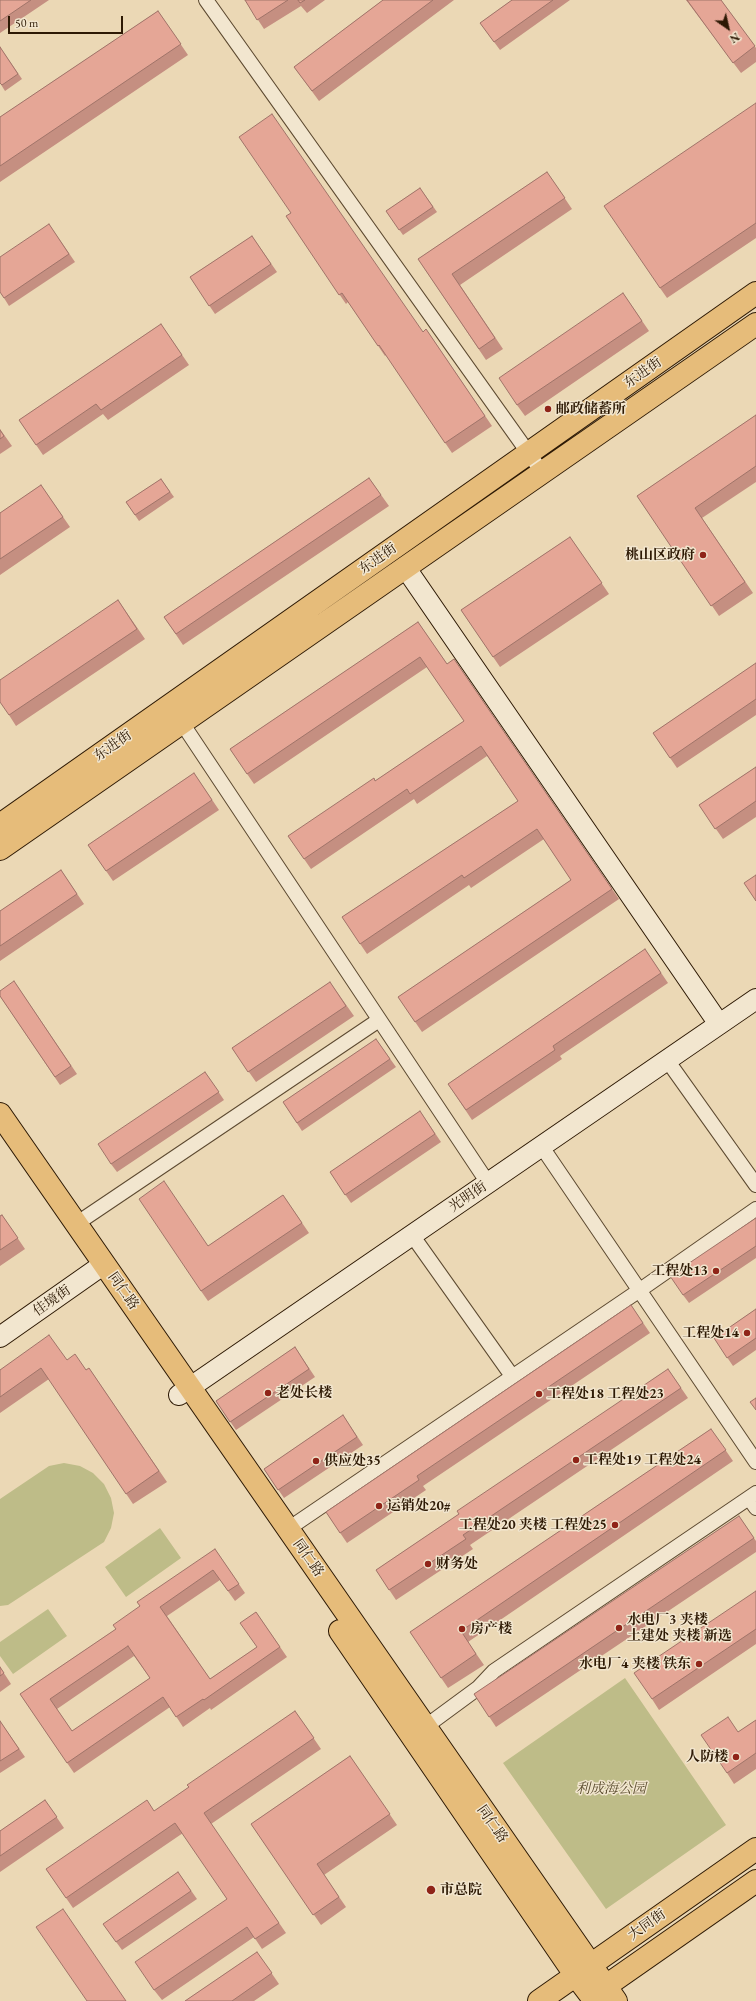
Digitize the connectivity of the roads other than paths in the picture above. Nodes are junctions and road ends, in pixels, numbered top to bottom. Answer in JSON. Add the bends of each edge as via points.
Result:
{"nodes":[{"id":1,"x":206,"y":0,"type":"edge"},
{"id":2,"x":756,"y":292,"type":"edge"},
{"id":3,"x":756,"y":324,"type":"edge"},
{"id":4,"x":529,"y":453,"type":"junction"},
{"id":5,"x":542,"y":472,"type":"junction"},
{"id":6,"x":405,"y":567,"type":"junction"},
{"id":7,"x":182,"y":723,"type":"junction"},
{"id":8,"x":0,"y":825,"type":"edge"},
{"id":9,"x":0,"y":849,"type":"edge"},
{"id":10,"x":756,"y":999,"type":"edge"},
{"id":11,"x":379,"y":1020,"type":"junction"},
{"id":12,"x":719,"y":1024,"type":"junction"},
{"id":13,"x":667,"y":1060,"type":"junction"},
{"id":14,"x":0,"y":1114,"type":"edge"},
{"id":15,"x":0,"y":1137,"type":"edge"},
{"id":16,"x":542,"y":1146,"type":"junction"},
{"id":17,"x":488,"y":1183,"type":"junction"},
{"id":18,"x":756,"y":1185,"type":"edge"},
{"id":19,"x":756,"y":1209,"type":"edge"},
{"id":20,"x":76,"y":1224,"type":"junction"},
{"id":21,"x":412,"y":1235,"type":"junction"},
{"id":22,"x":99,"y":1268,"type":"junction"},
{"id":23,"x":640,"y":1290,"type":"junction"},
{"id":24,"x":0,"y":1337,"type":"edge"},
{"id":25,"x":512,"y":1376,"type":"junction"},
{"id":26,"x":185,"y":1392,"type":"junction"},
{"id":27,"x":756,"y":1462,"type":"edge"},
{"id":28,"x":754,"y":1499,"type":"edge"},
{"id":29,"x":288,"y":1530,"type":"junction"},
{"id":30,"x":425,"y":1727,"type":"junction"},
{"id":31,"x":756,"y":1849,"type":"edge"},
{"id":32,"x":756,"y":1881,"type":"edge"},
{"id":33,"x":583,"y":1970,"type":"junction"},
{"id":34,"x":598,"y":1997,"type":"edge"},
{"id":35,"x":539,"y":2001,"type":"edge"}],
"edges":[{"from":1,"to":4,"type":"street"},
{"from":2,"to":4,"type":"main road","name":"东进街"},
{"from":3,"to":5,"type":"main road","name":"东进街"},
{"from":4,"to":5,"type":"street"},
{"from":4,"to":8,"type":"main road","name":"东进街"},
{"from":5,"to":6,"type":"main road","name":"东进街"},
{"from":6,"to":7,"type":"main road","name":"东进街"},
{"from":6,"to":12,"type":"main road"},
{"from":7,"to":9,"type":"main road","name":"东进街"},
{"from":7,"to":11,"type":"street"},
{"from":10,"to":12,"type":"main road","name":"光明街"},
{"from":11,"to":17,"type":"street"},
{"from":11,"to":20,"type":"street"},
{"from":12,"to":13,"type":"main road","name":"光明街"},
{"from":13,"to":16,"type":"main road","name":"光明街"},
{"from":13,"to":18,"type":"street"},
{"from":14,"to":20,"type":"main road","name":"同仁路"},
{"from":15,"to":22,"type":"main road","name":"同仁路"},
{"from":16,"to":17,"type":"main road","name":"光明街"},
{"from":16,"to":23,"type":"street"},
{"from":17,"to":21,"type":"main road","name":"光明街"},
{"from":19,"to":23,"type":"street"},
{"from":20,"to":22,"type":"main road","name":"同仁路"},
{"from":21,"to":25,"type":"street"},
{"from":21,"to":26,"type":"main road","name":"光明街"},
{"from":22,"to":24,"type":"main road","name":"佳境街"},
{"from":22,"to":26,"type":"main road","name":"同仁路"},
{"from":23,"to":25,"type":"street"},
{"from":23,"to":27,"type":"street"},
{"from":25,"to":29,"type":"street"},
{"from":26,"to":29,"type":"main road","name":"同仁路"},
{"from":26,"to":33,"type":"main road","name":"同仁路"},
{"from":28,"to":30,"type":"street","via":[[494,1671],[478,1688]]},
{"from":29,"to":30,"type":"main road","name":"同仁路"},
{"from":30,"to":33,"type":"main road","name":"同仁路"},
{"from":31,"to":33,"type":"main road","name":"大同街"},
{"from":32,"to":34,"type":"main road","name":"大同街"},
{"from":33,"to":34,"type":"main road","name":"同仁路"},
{"from":33,"to":35,"type":"main road","name":"大同街"}]}
